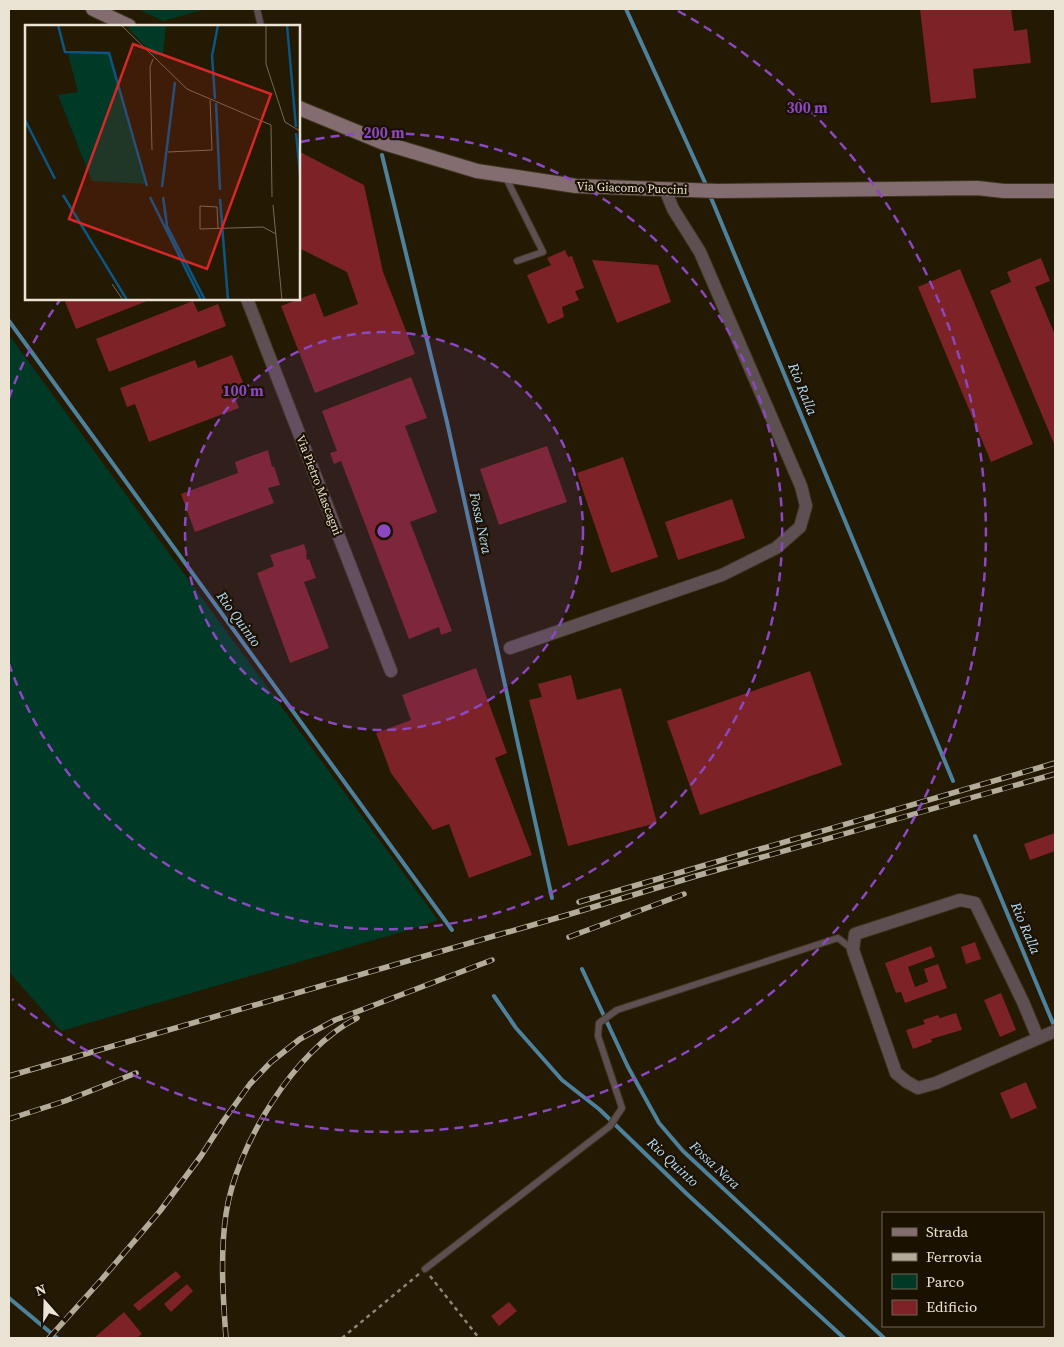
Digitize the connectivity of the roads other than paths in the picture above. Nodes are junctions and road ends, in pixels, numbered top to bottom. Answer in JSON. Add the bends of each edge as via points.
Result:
{"nodes":[{"id":1,"x":92,"y":9,"type":"edge"},
{"id":2,"x":257,"y":9,"type":"edge"},
{"id":3,"x":127,"y":25,"type":"edge"},
{"id":4,"x":262,"y":25,"type":"edge"},
{"id":5,"x":300,"y":108,"type":"edge"},
{"id":6,"x":505,"y":175,"type":"junction"},
{"id":7,"x":1055,"y":182,"type":"edge"},
{"id":8,"x":977,"y":188,"type":"junction"},
{"id":9,"x":665,"y":189,"type":"junction"},
{"id":10,"x":1055,"y":191,"type":"edge"},
{"id":11,"x":517,"y":261,"type":"dead end"},
{"id":12,"x":247,"y":300,"type":"edge"},
{"id":13,"x":510,"y":648,"type":"dead end"},
{"id":14,"x":391,"y":671,"type":"dead end"},
{"id":15,"x":853,"y":950,"type":"junction"},
{"id":16,"x":1046,"y":1035,"type":"edge"},
{"id":17,"x":425,"y":1269,"type":"road end"}],
"edges":[{"from":1,"to":3,"type":"main road"},
{"from":2,"to":4,"type":"lane"},
{"from":5,"to":6,"type":"main road","name":"Via Giacomo Puccini","via":[[384,143],[477,171]]},
{"from":6,"to":9,"type":"main road","name":"Via Giacomo Puccini","via":[[576,186]]},
{"from":6,"to":11,"type":"lane","via":[[543,252]]},
{"from":7,"to":8,"type":"main road","name":"Via Giacomo Puccini"},
{"from":8,"to":9,"type":"main road","name":"Via Giacomo Puccini"},
{"from":8,"to":10,"type":"main road","name":"Via Giacomo Puccini"},
{"from":9,"to":13,"type":"street","via":[[673,209],[700,252],[801,486],[806,506],[800,527],[776,548],[722,575]]},
{"from":12,"to":14,"type":"street","name":"Via Pietro Mascagni"},
{"from":15,"to":16,"type":"street","via":[[855,934],[960,900],[975,903],[1023,1002]]},
{"from":15,"to":16,"type":"street","via":[[896,1073],[918,1088]]},
{"from":15,"to":17,"type":"lane","via":[[838,938],[617,1010],[599,1023],[598,1036],[622,1108],[610,1126]]}]}
